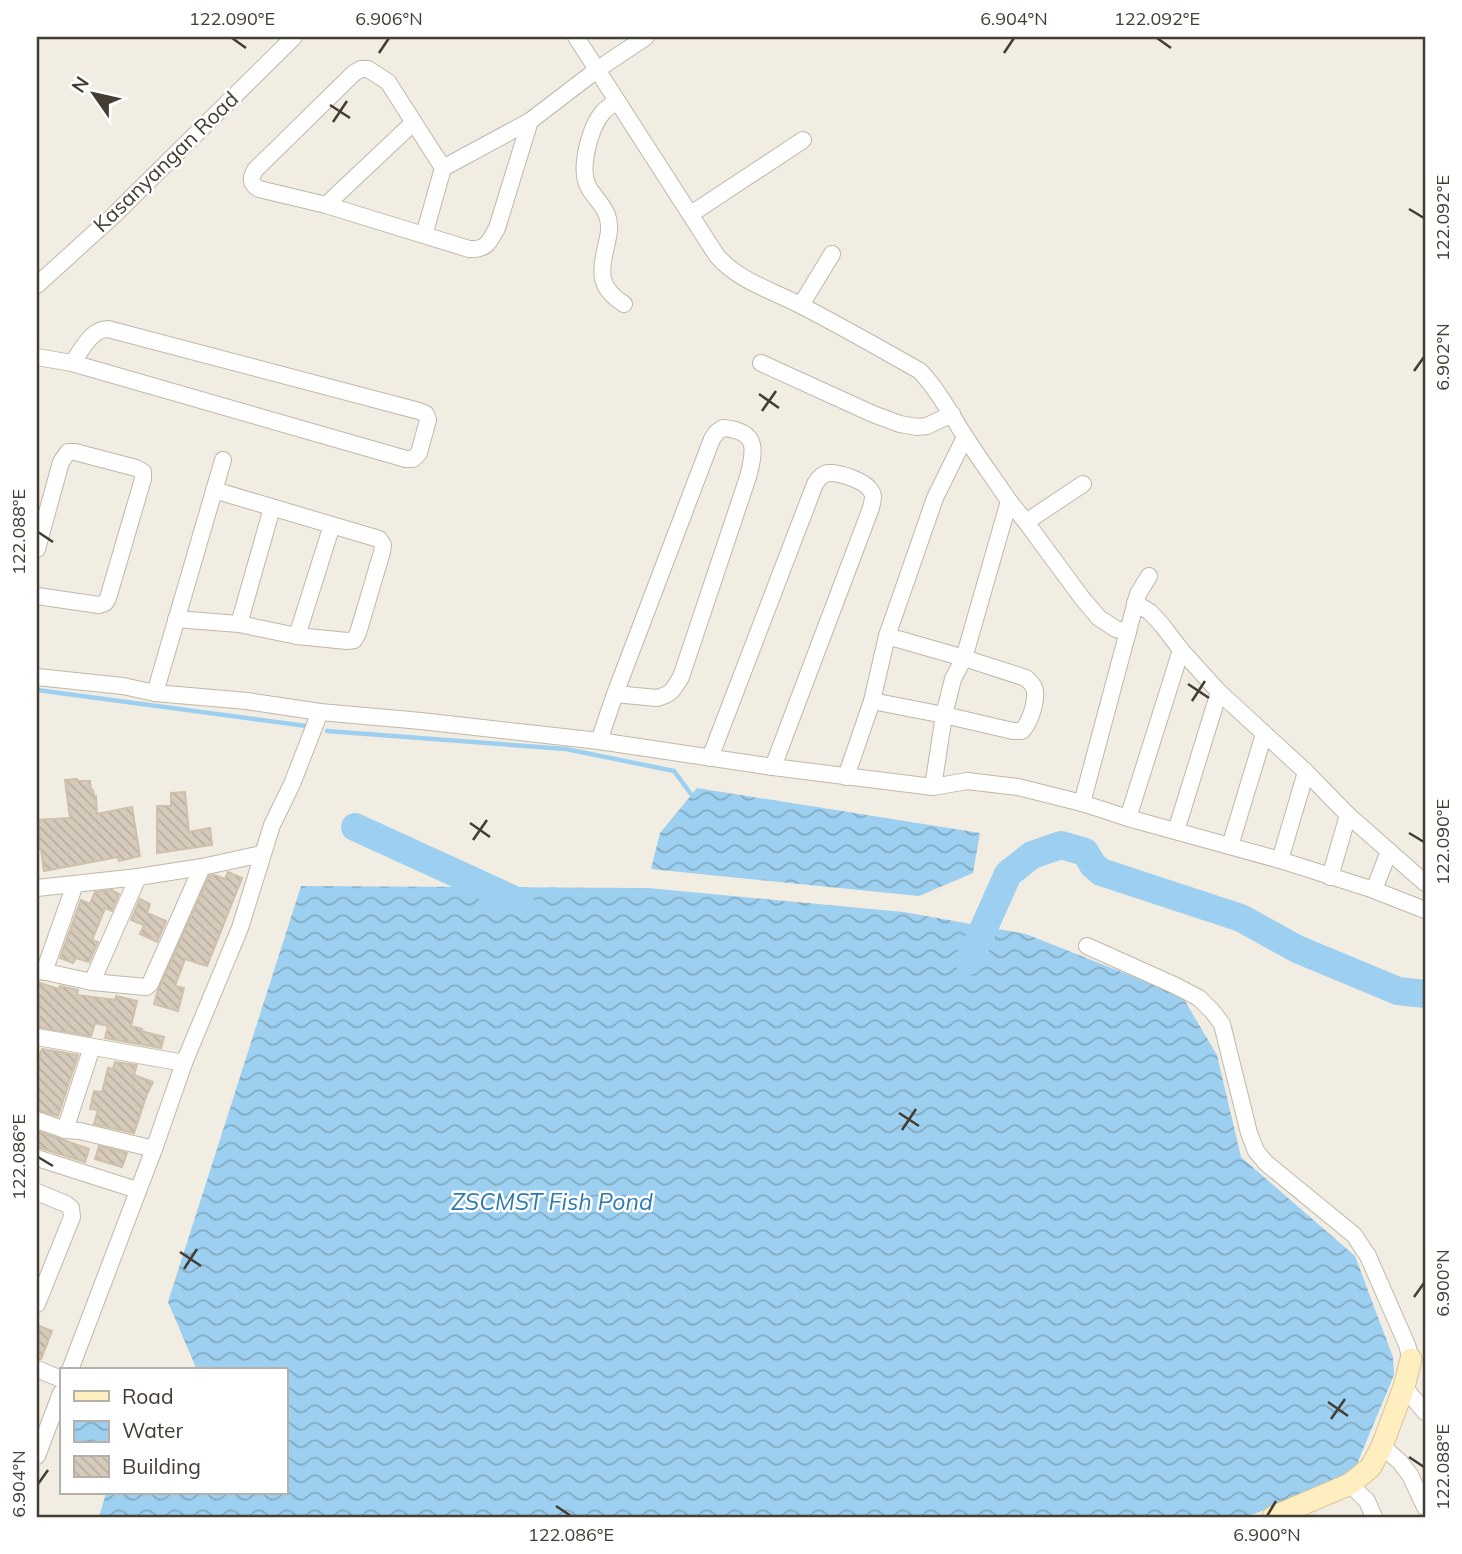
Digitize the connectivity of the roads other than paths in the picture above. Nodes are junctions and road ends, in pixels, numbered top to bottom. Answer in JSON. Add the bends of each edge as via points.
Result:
{"nodes":[{"id":1,"x":294,"y":37,"type":"edge"},
{"id":2,"x":576,"y":37,"type":"edge"},
{"id":3,"x":646,"y":37,"type":"edge"},
{"id":4,"x":597,"y":69,"type":"junction"},
{"id":5,"x":617,"y":101,"type":"junction"},
{"id":6,"x":530,"y":121,"type":"junction"},
{"id":7,"x":413,"y":123,"type":"junction"},
{"id":8,"x":803,"y":140,"type":"dead end"},
{"id":9,"x":443,"y":168,"type":"junction"},
{"id":10,"x":326,"y":205,"type":"junction"},
{"id":11,"x":691,"y":214,"type":"junction"},
{"id":12,"x":424,"y":235,"type":"junction"},
{"id":13,"x":832,"y":254,"type":"dead end"},
{"id":14,"x":37,"y":285,"type":"edge"},
{"id":15,"x":624,"y":304,"type":"dead end"},
{"id":16,"x":801,"y":305,"type":"junction"},
{"id":17,"x":37,"y":357,"type":"edge"},
{"id":18,"x":72,"y":363,"type":"junction"},
{"id":19,"x":761,"y":363,"type":"dead end"},
{"id":20,"x":952,"y":414,"type":"junction"},
{"id":21,"x":965,"y":437,"type":"junction"},
{"id":22,"x":223,"y":460,"type":"dead end"},
{"id":23,"x":1083,"y":484,"type":"dead end"},
{"id":24,"x":214,"y":490,"type":"junction"},
{"id":25,"x":1009,"y":502,"type":"junction"},
{"id":26,"x":272,"y":508,"type":"junction"},
{"id":27,"x":1026,"y":522,"type":"junction"},
{"id":28,"x":332,"y":525,"type":"junction"},
{"id":29,"x":37,"y":549,"type":"edge"},
{"id":30,"x":1149,"y":576,"type":"dead end"},
{"id":31,"x":37,"y":596,"type":"edge"},
{"id":32,"x":1135,"y":603,"type":"junction"},
{"id":33,"x":176,"y":619,"type":"junction"},
{"id":34,"x":239,"y":624,"type":"junction"},
{"id":35,"x":1128,"y":632,"type":"junction"},
{"id":36,"x":297,"y":636,"type":"junction"},
{"id":37,"x":887,"y":636,"type":"junction"},
{"id":38,"x":1181,"y":650,"type":"junction"},
{"id":39,"x":964,"y":658,"type":"junction"},
{"id":40,"x":37,"y":677,"type":"edge"},
{"id":41,"x":1220,"y":692,"type":"junction"},
{"id":42,"x":155,"y":693,"type":"junction"},
{"id":43,"x":615,"y":694,"type":"junction"},
{"id":44,"x":872,"y":701,"type":"junction"},
{"id":45,"x":320,"y":712,"type":"junction"},
{"id":46,"x":944,"y":715,"type":"junction"},
{"id":47,"x":1264,"y":734,"type":"junction"},
{"id":48,"x":599,"y":741,"type":"junction"},
{"id":49,"x":710,"y":758,"type":"junction"},
{"id":50,"x":773,"y":767,"type":"junction"},
{"id":51,"x":1306,"y":772,"type":"junction"},
{"id":52,"x":846,"y":777,"type":"junction"},
{"id":53,"x":933,"y":787,"type":"junction"},
{"id":54,"x":1082,"y":803,"type":"junction"},
{"id":55,"x":1348,"y":815,"type":"junction"},
{"id":56,"x":1128,"y":818,"type":"junction"},
{"id":57,"x":1176,"y":831,"type":"junction"},
{"id":58,"x":1230,"y":846,"type":"junction"},
{"id":59,"x":1389,"y":851,"type":"junction"},
{"id":60,"x":262,"y":854,"type":"junction"},
{"id":61,"x":1280,"y":860,"type":"junction"},
{"id":62,"x":202,"y":867,"type":"junction"},
{"id":63,"x":138,"y":877,"type":"junction"},
{"id":64,"x":1330,"y":877,"type":"junction"},
{"id":65,"x":1425,"y":883,"type":"edge"},
{"id":66,"x":75,"y":884,"type":"junction"},
{"id":67,"x":37,"y":888,"type":"edge"},
{"id":68,"x":1374,"y":890,"type":"junction"},
{"id":69,"x":1425,"y":910,"type":"edge"},
{"id":70,"x":1087,"y":946,"type":"dead end"},
{"id":71,"x":41,"y":971,"type":"edge"},
{"id":72,"x":92,"y":982,"type":"junction"},
{"id":73,"x":37,"y":1039,"type":"edge"},
{"id":74,"x":92,"y":1048,"type":"junction"},
{"id":75,"x":184,"y":1063,"type":"junction"},
{"id":76,"x":37,"y":1119,"type":"edge"},
{"id":77,"x":65,"y":1130,"type":"junction"},
{"id":78,"x":154,"y":1149,"type":"junction"},
{"id":79,"x":37,"y":1158,"type":"edge"},
{"id":80,"x":137,"y":1190,"type":"junction"},
{"id":81,"x":37,"y":1192,"type":"edge"},
{"id":82,"x":37,"y":1304,"type":"edge"},
{"id":83,"x":1418,"y":1367,"type":"edge"},
{"id":84,"x":37,"y":1368,"type":"edge"},
{"id":85,"x":71,"y":1368,"type":"edge"},
{"id":86,"x":60,"y":1379,"type":"edge"},
{"id":87,"x":1404,"y":1387,"type":"junction"},
{"id":88,"x":60,"y":1395,"type":"edge"},
{"id":89,"x":1425,"y":1412,"type":"edge"},
{"id":90,"x":1382,"y":1446,"type":"junction"},
{"id":91,"x":37,"y":1456,"type":"edge"},
{"id":92,"x":1350,"y":1484,"type":"junction"},
{"id":93,"x":1425,"y":1507,"type":"edge"},
{"id":94,"x":1273,"y":1517,"type":"edge"},
{"id":95,"x":1374,"y":1517,"type":"edge"}],
"edges":[{"from":1,"to":14,"type":"street","name":"Kasanyangan Road"},
{"from":2,"to":4,"type":"street"},
{"from":3,"to":4,"type":"street"},
{"from":4,"to":5,"type":"street"},
{"from":4,"to":6,"type":"street"},
{"from":5,"to":11,"type":"street"},
{"from":5,"to":15,"type":"street","via":[[595,124],[584,176],[607,214],[606,289]]},
{"from":6,"to":9,"type":"street"},
{"from":6,"to":12,"type":"street","via":[[488,244],[479,250],[469,249]]},
{"from":7,"to":9,"type":"street"},
{"from":7,"to":10,"type":"street"},
{"from":7,"to":10,"type":"street","via":[[388,82],[361,69],[251,176],[253,186],[259,189]]},
{"from":8,"to":11,"type":"street"},
{"from":9,"to":12,"type":"street"},
{"from":10,"to":12,"type":"street"},
{"from":11,"to":16,"type":"street","via":[[727,267]]},
{"from":13,"to":16,"type":"street"},
{"from":16,"to":20,"type":"street","via":[[920,371]]},
{"from":17,"to":18,"type":"street"},
{"from":18,"to":18,"type":"street","via":[[406,459],[419,453],[428,420],[419,411],[108,329],[95,332]]},
{"from":19,"to":20,"type":"street","via":[[900,424],[927,426]]},
{"from":20,"to":21,"type":"street"},
{"from":21,"to":25,"type":"street"},
{"from":21,"to":37,"type":"street","via":[[935,498]]},
{"from":22,"to":24,"type":"street"},
{"from":23,"to":27,"type":"street"},
{"from":24,"to":26,"type":"street"},
{"from":24,"to":33,"type":"street"},
{"from":25,"to":27,"type":"street"},
{"from":25,"to":39,"type":"street"},
{"from":26,"to":28,"type":"street"},
{"from":26,"to":34,"type":"street"},
{"from":27,"to":35,"type":"street","via":[[1100,618]]},
{"from":28,"to":36,"type":"street"},
{"from":28,"to":36,"type":"street","via":[[379,539],[383,545],[358,633],[347,641]]},
{"from":29,"to":31,"type":"street","via":[[61,462],[68,452],[143,472],[105,603]]},
{"from":30,"to":32,"type":"street"},
{"from":32,"to":35,"type":"street"},
{"from":32,"to":38,"type":"street","via":[[1150,612]]},
{"from":33,"to":34,"type":"street"},
{"from":33,"to":42,"type":"street"},
{"from":34,"to":36,"type":"street"},
{"from":35,"to":54,"type":"street"},
{"from":37,"to":39,"type":"street"},
{"from":37,"to":44,"type":"street"},
{"from":38,"to":41,"type":"street"},
{"from":38,"to":56,"type":"street"},
{"from":39,"to":46,"type":"street"},
{"from":39,"to":46,"type":"street","via":[[1026,678],[1035,692],[1032,711],[1022,731]]},
{"from":40,"to":42,"type":"street"},
{"from":41,"to":47,"type":"street"},
{"from":41,"to":57,"type":"street"},
{"from":42,"to":45,"type":"street"},
{"from":43,"to":43,"type":"street","via":[[712,439],[723,428],[744,433],[754,446],[748,477],[681,677],[671,693],[662,697]]},
{"from":43,"to":48,"type":"street"},
{"from":44,"to":46,"type":"street"},
{"from":44,"to":52,"type":"street"},
{"from":45,"to":48,"type":"street"},
{"from":45,"to":60,"type":"street"},
{"from":46,"to":53,"type":"street"},
{"from":47,"to":51,"type":"street"},
{"from":47,"to":58,"type":"street"},
{"from":48,"to":49,"type":"street"},
{"from":49,"to":50,"type":"street"},
{"from":49,"to":50,"type":"street","via":[[815,484],[828,473],[847,476],[871,489],[871,508]]},
{"from":50,"to":52,"type":"street"},
{"from":51,"to":55,"type":"street"},
{"from":51,"to":61,"type":"street"},
{"from":52,"to":53,"type":"street"},
{"from":53,"to":54,"type":"street","via":[[967,781],[992,783]]},
{"from":54,"to":56,"type":"street"},
{"from":55,"to":59,"type":"street"},
{"from":55,"to":64,"type":"street"},
{"from":56,"to":57,"type":"street"},
{"from":57,"to":58,"type":"street"},
{"from":58,"to":61,"type":"street"},
{"from":59,"to":65,"type":"street"},
{"from":59,"to":68,"type":"street"},
{"from":60,"to":62,"type":"street"},
{"from":60,"to":75,"type":"street","via":[[240,928]]},
{"from":61,"to":64,"type":"street"},
{"from":62,"to":63,"type":"street"},
{"from":62,"to":72,"type":"street","via":[[150,984]]},
{"from":63,"to":66,"type":"street"},
{"from":63,"to":72,"type":"street"},
{"from":64,"to":68,"type":"street"},
{"from":66,"to":67,"type":"street"},
{"from":66,"to":71,"type":"street"},
{"from":68,"to":69,"type":"street"},
{"from":70,"to":83,"type":"street","via":[[1199,998],[1212,1011],[1222,1024],[1256,1151],[1354,1235]]},
{"from":71,"to":72,"type":"street"},
{"from":73,"to":74,"type":"street"},
{"from":74,"to":75,"type":"street"},
{"from":74,"to":77,"type":"street"},
{"from":75,"to":78,"type":"street"},
{"from":76,"to":77,"type":"street"},
{"from":77,"to":78,"type":"street"},
{"from":78,"to":80,"type":"street"},
{"from":79,"to":80,"type":"street"},
{"from":80,"to":85,"type":"street"},
{"from":81,"to":82,"type":"street","via":[[66,1204],[72,1217]]},
{"from":83,"to":87,"type":"street"},
{"from":84,"to":86,"type":"street"},
{"from":87,"to":89,"type":"street"},
{"from":87,"to":90,"type":"street"},
{"from":88,"to":91,"type":"street"},
{"from":90,"to":92,"type":"street","via":[[1371,1467]]},
{"from":90,"to":93,"type":"street","via":[[1410,1475]]},
{"from":92,"to":94,"type":"street"},
{"from":92,"to":95,"type":"street","via":[[1367,1500]]}]}
